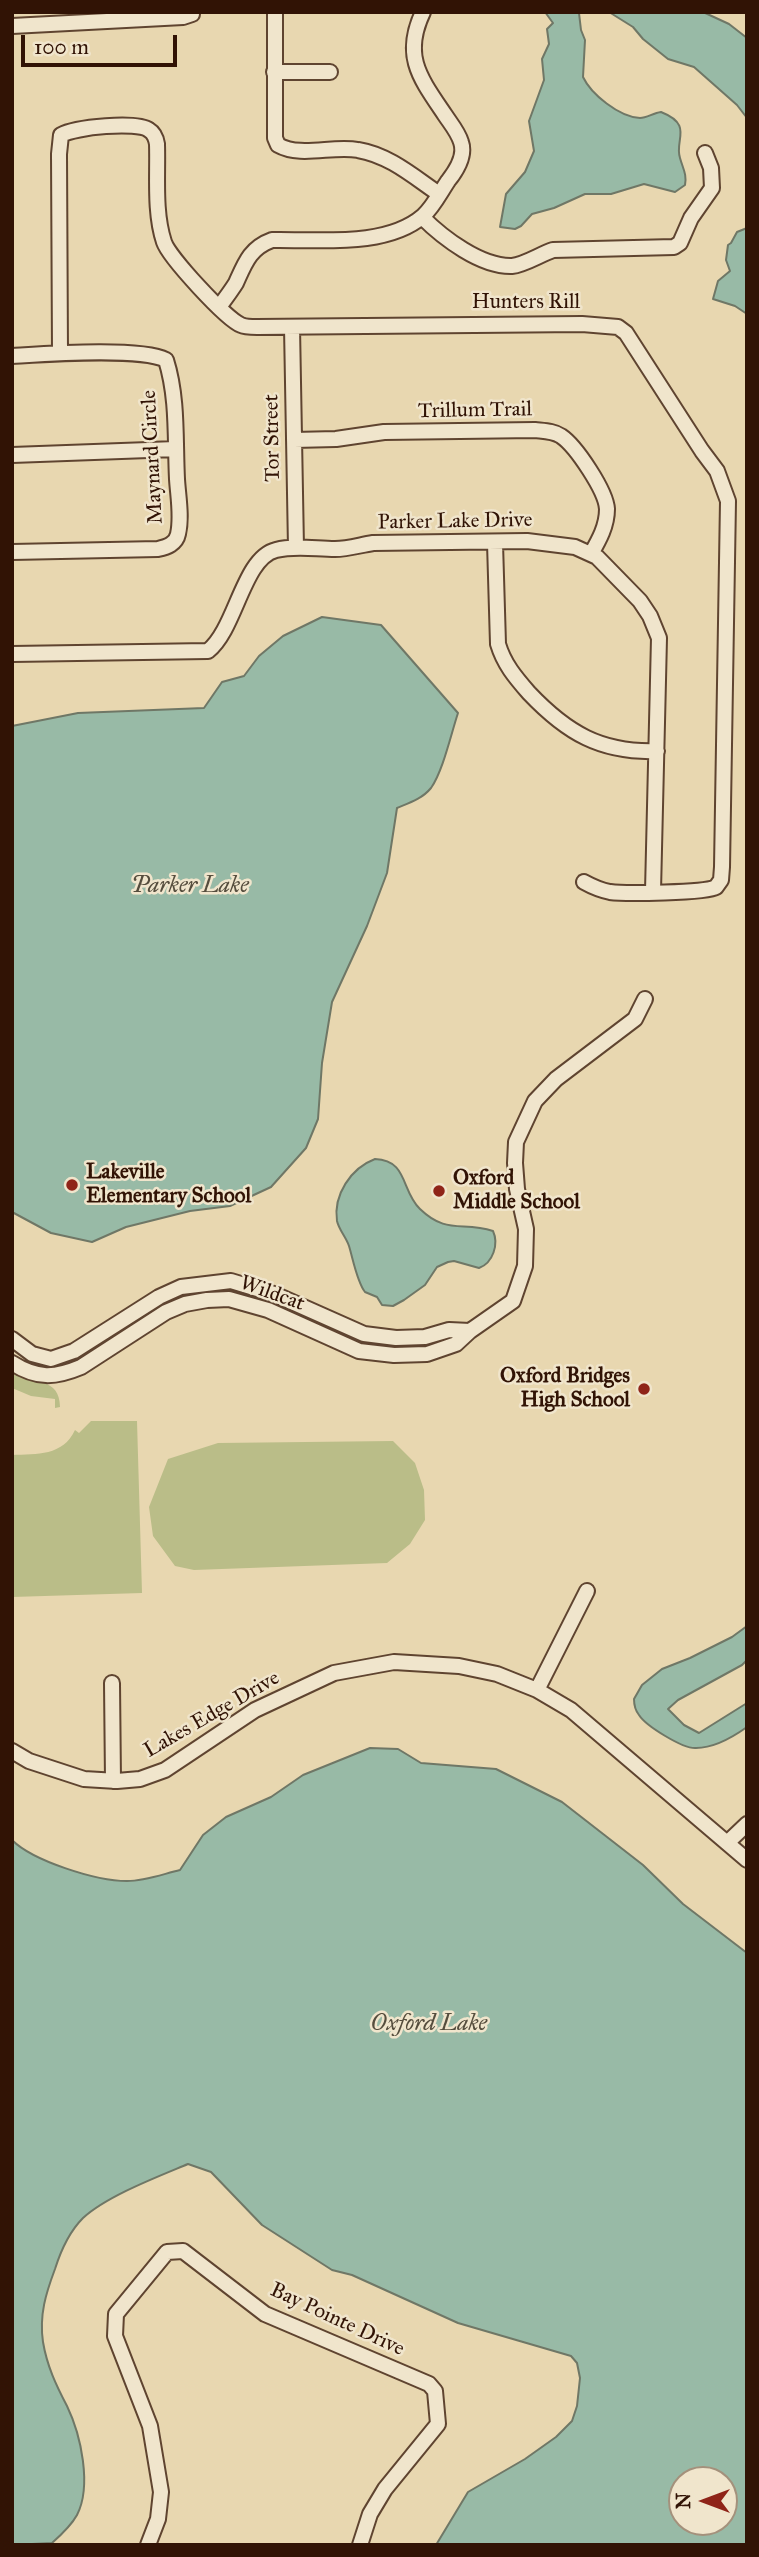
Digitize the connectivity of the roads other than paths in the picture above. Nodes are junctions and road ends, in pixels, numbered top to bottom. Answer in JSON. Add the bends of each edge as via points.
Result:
{"nodes":[{"id":1,"x":275,"y":12,"type":"edge"},
{"id":2,"x":423,"y":12,"type":"edge"},
{"id":3,"x":192,"y":13,"type":"edge"},
{"id":4,"x":12,"y":26,"type":"edge"},
{"id":5,"x":274,"y":72,"type":"junction"},
{"id":6,"x":330,"y":72,"type":"dead end"},
{"id":7,"x":705,"y":153,"type":"dead end"},
{"id":8,"x":439,"y":194,"type":"junction"},
{"id":9,"x":422,"y":217,"type":"junction"},
{"id":10,"x":219,"y":307,"type":"junction"},
{"id":11,"x":292,"y":327,"type":"junction"},
{"id":12,"x":60,"y":353,"type":"junction"},
{"id":13,"x":12,"y":356,"type":"edge"},
{"id":14,"x":294,"y":440,"type":"junction"},
{"id":15,"x":176,"y":449,"type":"junction"},
{"id":16,"x":12,"y":455,"type":"edge"},
{"id":17,"x":495,"y":543,"type":"junction"},
{"id":18,"x":296,"y":548,"type":"junction"},
{"id":19,"x":12,"y":552,"type":"edge"},
{"id":20,"x":591,"y":554,"type":"junction"},
{"id":21,"x":12,"y":654,"type":"edge"},
{"id":22,"x":657,"y":751,"type":"junction"},
{"id":23,"x":584,"y":882,"type":"dead end"},
{"id":24,"x":653,"y":891,"type":"junction"},
{"id":25,"x":645,"y":999,"type":"dead end"},
{"id":26,"x":470,"y":1331,"type":"junction"},
{"id":27,"x":12,"y":1339,"type":"edge"},
{"id":28,"x":61,"y":1355,"type":"junction"},
{"id":29,"x":12,"y":1363,"type":"edge"},
{"id":30,"x":67,"y":1373,"type":"junction"},
{"id":31,"x":586,"y":1591,"type":"dead end"},
{"id":32,"x":112,"y":1683,"type":"dead end"},
{"id":33,"x":537,"y":1690,"type":"junction"},
{"id":34,"x":12,"y":1751,"type":"edge"},
{"id":35,"x":113,"y":1781,"type":"junction"},
{"id":36,"x":747,"y":1824,"type":"edge"},
{"id":37,"x":727,"y":1843,"type":"junction"},
{"id":38,"x":747,"y":1860,"type":"edge"},
{"id":39,"x":148,"y":2545,"type":"edge"},
{"id":40,"x":360,"y":2545,"type":"edge"}],
"edges":[{"from":1,"to":5,"type":"street"},
{"from":2,"to":8,"type":"street","via":[[414,34],[414,60],[463,150]]},
{"from":3,"to":4,"type":"street"},
{"from":5,"to":6,"type":"street"},
{"from":5,"to":8,"type":"street","via":[[278,145],[290,150],[369,152]]},
{"from":7,"to":9,"type":"street","via":[[712,188],[674,247],[553,250],[504,265],[454,244]]},
{"from":8,"to":9,"type":"street"},
{"from":9,"to":10,"type":"street","via":[[390,234],[371,238],[264,243],[247,257]]},
{"from":10,"to":11,"type":"street","name":"Hunters Rill","via":[[240,325]]},
{"from":10,"to":12,"type":"street","name":"Hunters Rill","via":[[165,245],[155,136],[147,128],[136,127],[69,131],[61,135],[59,154]]},
{"from":11,"to":14,"type":"street","name":"Tor Street"},
{"from":11,"to":24,"type":"street","name":"Hunters Rill","via":[[618,327],[718,471],[729,512],[721,880],[711,890]]},
{"from":12,"to":13,"type":"street","name":"Maynard Circle"},
{"from":12,"to":15,"type":"street","name":"Maynard Circle","via":[[151,354],[166,360]]},
{"from":14,"to":18,"type":"street","name":"Tor Street"},
{"from":14,"to":20,"type":"street","name":"Trillum Trail","via":[[384,432],[553,432],[576,450],[605,498],[602,535]]},
{"from":15,"to":16,"type":"street"},
{"from":15,"to":19,"type":"street","name":"Maynard Circle","via":[[178,536],[170,546]]},
{"from":17,"to":18,"type":"street","name":"Parker Lake Drive"},
{"from":17,"to":20,"type":"street","name":"Parker Lake Drive","via":[[555,543]]},
{"from":17,"to":22,"type":"street","via":[[498,643],[515,678],[557,722],[582,736],[631,752]]},
{"from":18,"to":21,"type":"street","name":"Parker Lake Drive","via":[[273,550],[260,560],[227,628],[208,651]]},
{"from":20,"to":22,"type":"street","name":"Parker Lake Drive","via":[[640,601],[659,638]]},
{"from":22,"to":24,"type":"street","name":"Parker Lake Drive"},
{"from":23,"to":24,"type":"street","name":"Hunters Rill","via":[[613,893]]},
{"from":25,"to":26,"type":"street","name":"Wildcat","via":[[635,1018],[556,1079],[535,1101],[521,1127],[515,1163],[526,1229],[525,1266],[513,1301]]},
{"from":26,"to":28,"type":"street","name":"Wildcat","via":[[396,1338],[364,1334],[274,1294],[231,1281],[206,1282],[159,1297]]},
{"from":26,"to":30,"type":"street","name":"Wildcat","via":[[456,1344],[427,1354],[359,1351],[268,1310],[229,1299],[207,1300],[166,1312]]},
{"from":27,"to":28,"type":"street","via":[[32,1354],[51,1359]]},
{"from":28,"to":30,"type":"street"},
{"from":29,"to":30,"type":"street","name":"Wildcat","via":[[51,1377]]},
{"from":31,"to":33,"type":"street"},
{"from":32,"to":35,"type":"street"},
{"from":33,"to":35,"type":"street","name":"Lakes Edge Drive","via":[[498,1674],[459,1666],[394,1662],[334,1673],[255,1710],[165,1770],[140,1779]]},
{"from":33,"to":37,"type":"street","name":"Lakes Edge Drive","via":[[571,1710]]},
{"from":34,"to":35,"type":"street","name":"Lakes Edge Drive","via":[[61,1773]]},
{"from":36,"to":37,"type":"street"},
{"from":37,"to":38,"type":"street","name":"Lakes Edge Drive"},
{"from":39,"to":40,"type":"street","name":"Bay Pointe Drive","via":[[158,2519],[161,2492],[150,2426],[115,2336],[116,2315],[167,2252],[183,2252],[265,2314],[429,2384],[435,2391],[438,2424],[385,2489],[370,2514]]}]}
